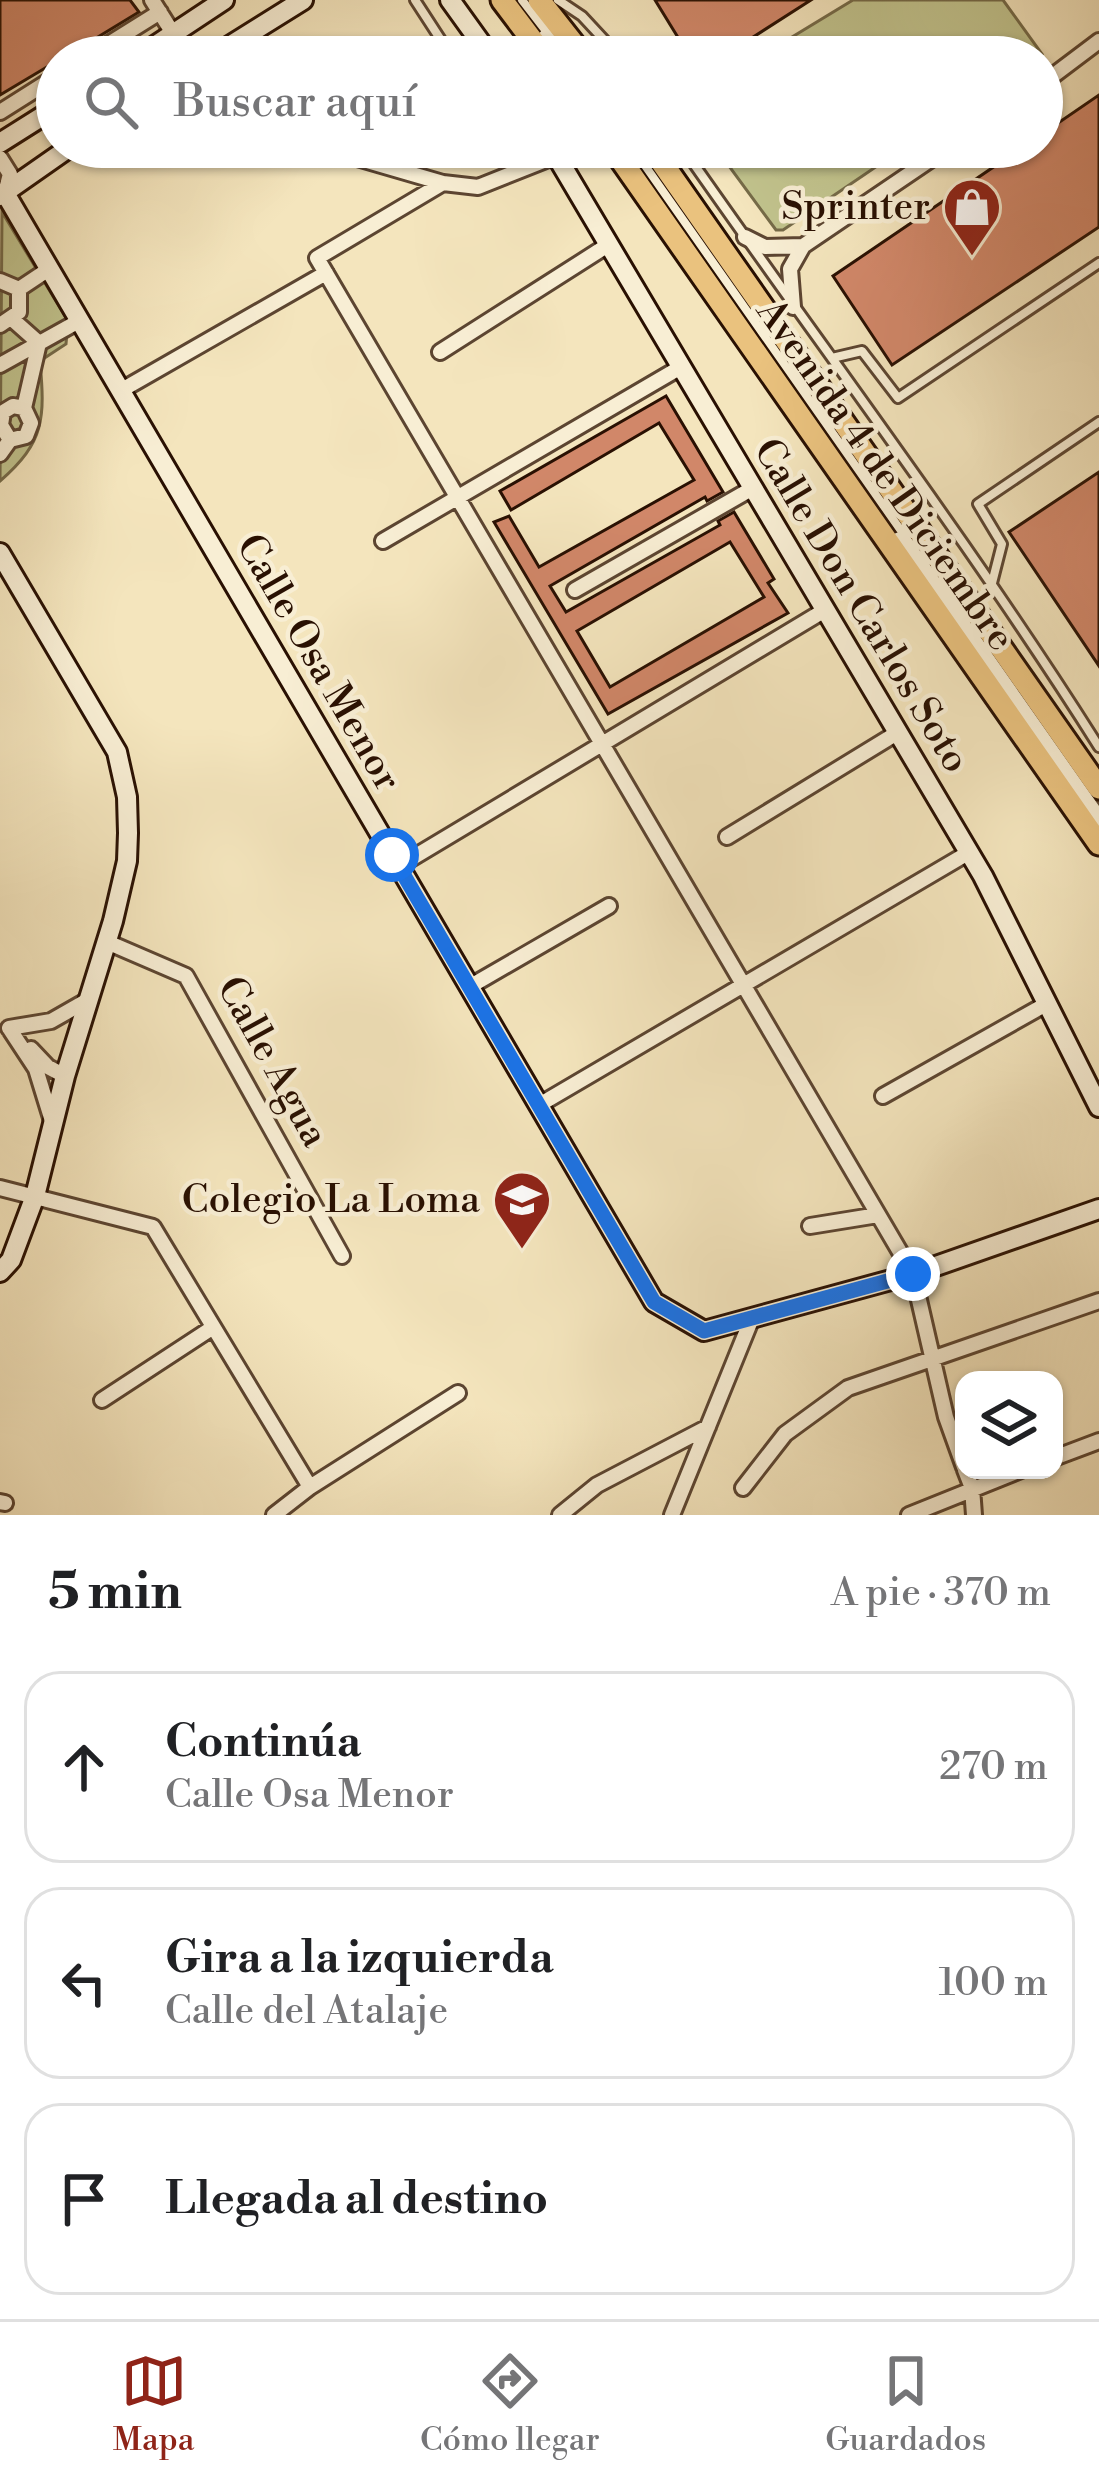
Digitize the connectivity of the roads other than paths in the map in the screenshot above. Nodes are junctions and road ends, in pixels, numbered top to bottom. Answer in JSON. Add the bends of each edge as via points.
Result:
{"nodes":[{"id":1,"x":224,"y":0,"type":"edge"},
{"id":2,"x":302,"y":0,"type":"edge"},
{"id":3,"x":415,"y":0,"type":"edge"},
{"id":4,"x":450,"y":0,"type":"edge"},
{"id":5,"x":502,"y":0,"type":"edge"},
{"id":6,"x":519,"y":0,"type":"edge"},
{"id":7,"x":539,"y":0,"type":"edge"},
{"id":8,"x":558,"y":0,"type":"edge"},
{"id":9,"x":156,"y":6,"type":"edge"},
{"id":10,"x":279,"y":7,"type":"edge"},
{"id":11,"x":173,"y":33,"type":"junction"},
{"id":12,"x":116,"y":36,"type":"edge"},
{"id":13,"x":169,"y":36,"type":"edge"},
{"id":14,"x":175,"y":36,"type":"edge"},
{"id":15,"x":240,"y":36,"type":"edge"},
{"id":16,"x":438,"y":36,"type":"edge"},
{"id":17,"x":476,"y":36,"type":"edge"},
{"id":18,"x":529,"y":36,"type":"edge"},
{"id":19,"x":546,"y":36,"type":"edge"},
{"id":20,"x":567,"y":36,"type":"edge"},
{"id":21,"x":601,"y":36,"type":"edge"},
{"id":22,"x":1099,"y":41,"type":"edge"},
{"id":23,"x":1063,"y":68,"type":"edge"},
{"id":24,"x":36,"y":89,"type":"edge"},
{"id":25,"x":0,"y":112,"type":"edge"},
{"id":26,"x":36,"y":120,"type":"edge"},
{"id":27,"x":0,"y":143,"type":"edge"},
{"id":28,"x":0,"y":158,"type":"edge"},
{"id":29,"x":39,"y":168,"type":"edge"},
{"id":30,"x":391,"y":168,"type":"edge"},
{"id":31,"x":519,"y":168,"type":"edge"},
{"id":32,"x":563,"y":168,"type":"edge"},
{"id":33,"x":627,"y":168,"type":"edge"},
{"id":34,"x":643,"y":168,"type":"edge"},
{"id":35,"x":643,"y":168,"type":"edge"},
{"id":36,"x":666,"y":168,"type":"edge"},
{"id":37,"x":697,"y":168,"type":"edge"},
{"id":38,"x":919,"y":168,"type":"edge"},
{"id":39,"x":443,"y":183,"type":"junction"},
{"id":40,"x":2,"y":193,"type":"edge"},
{"id":41,"x":745,"y":237,"type":"junction"},
{"id":42,"x":608,"y":245,"type":"junction"},
{"id":43,"x":803,"y":247,"type":"junction"},
{"id":44,"x":1099,"y":263,"type":"edge"},
{"id":45,"x":49,"y":269,"type":"junction"},
{"id":46,"x":326,"y":273,"type":"junction"},
{"id":47,"x":0,"y":281,"type":"edge"},
{"id":48,"x":19,"y":290,"type":"junction"},
{"id":49,"x":794,"y":307,"type":"junction"},
{"id":50,"x":80,"y":321,"type":"junction"},
{"id":51,"x":6,"y":322,"type":"edge"},
{"id":52,"x":39,"y":343,"type":"junction"},
{"id":53,"x":440,"y":352,"type":"dead end"},
{"id":54,"x":832,"y":358,"type":"junction"},
{"id":55,"x":0,"y":365,"type":"edge"},
{"id":56,"x":681,"y":367,"type":"junction"},
{"id":57,"x":121,"y":392,"type":"junction"},
{"id":58,"x":24,"y":408,"type":"junction"},
{"id":59,"x":1,"y":410,"type":"edge"},
{"id":60,"x":1099,"y":422,"type":"edge"},
{"id":61,"x":10,"y":440,"type":"junction"},
{"id":62,"x":0,"y":454,"type":"edge"},
{"id":63,"x":753,"y":488,"type":"junction"},
{"id":64,"x":459,"y":500,"type":"junction"},
{"id":65,"x":383,"y":542,"type":"dead end"},
{"id":66,"x":0,"y":553,"type":"edge"},
{"id":67,"x":992,"y":585,"type":"junction"},
{"id":68,"x":575,"y":590,"type":"dead end"},
{"id":69,"x":825,"y":610,"type":"junction"},
{"id":70,"x":897,"y":733,"type":"junction"},
{"id":71,"x":602,"y":743,"type":"junction"},
{"id":72,"x":1099,"y":747,"type":"edge"},
{"id":73,"x":1099,"y":788,"type":"edge"},
{"id":74,"x":1099,"y":813,"type":"edge"},
{"id":75,"x":1099,"y":824,"type":"edge"},
{"id":76,"x":728,"y":838,"type":"dead end"},
{"id":77,"x":1099,"y":844,"type":"edge"},
{"id":78,"x":968,"y":853,"type":"junction"},
{"id":79,"x":399,"y":866,"type":"junction"},
{"id":80,"x":609,"y":906,"type":"dead end"},
{"id":81,"x":107,"y":942,"type":"junction"},
{"id":82,"x":744,"y":986,"type":"junction"},
{"id":83,"x":469,"y":987,"type":"junction"},
{"id":84,"x":86,"y":1001,"type":"junction"},
{"id":85,"x":1048,"y":1003,"type":"junction"},
{"id":86,"x":4,"y":1025,"type":"edge"},
{"id":87,"x":65,"y":1076,"type":"junction"},
{"id":88,"x":883,"y":1096,"type":"dead end"},
{"id":89,"x":538,"y":1105,"type":"junction"},
{"id":90,"x":1099,"y":1107,"type":"edge"},
{"id":91,"x":53,"y":1123,"type":"junction"},
{"id":92,"x":0,"y":1188,"type":"edge"},
{"id":93,"x":35,"y":1196,"type":"junction"},
{"id":94,"x":1099,"y":1209,"type":"edge"},
{"id":95,"x":878,"y":1215,"type":"junction"},
{"id":96,"x":810,"y":1226,"type":"dead end"},
{"id":97,"x":342,"y":1256,"type":"dead end"},
{"id":98,"x":0,"y":1272,"type":"edge"},
{"id":99,"x":913,"y":1274,"type":"junction"},
{"id":100,"x":1099,"y":1301,"type":"edge"},
{"id":101,"x":752,"y":1318,"type":"junction"},
{"id":102,"x":212,"y":1328,"type":"junction"},
{"id":103,"x":932,"y":1356,"type":"junction"},
{"id":104,"x":458,"y":1393,"type":"dead end"},
{"id":105,"x":102,"y":1400,"type":"dead end"},
{"id":106,"x":707,"y":1427,"type":"junction"},
{"id":107,"x":1099,"y":1441,"type":"edge"},
{"id":108,"x":955,"y":1442,"type":"edge"},
{"id":109,"x":1063,"y":1455,"type":"edge"},
{"id":110,"x":968,"y":1479,"type":"edge"},
{"id":111,"x":996,"y":1479,"type":"edge"},
{"id":112,"x":310,"y":1487,"type":"junction"},
{"id":113,"x":742,"y":1488,"type":"dead end"},
{"id":114,"x":972,"y":1488,"type":"junction"},
{"id":115,"x":274,"y":1515,"type":"edge"},
{"id":116,"x":560,"y":1515,"type":"edge"},
{"id":117,"x":672,"y":1515,"type":"edge"},
{"id":118,"x":909,"y":1515,"type":"edge"},
{"id":119,"x":974,"y":1515,"type":"edge"}],
"edges":[{"from":1,"to":11,"type":"street"},
{"from":2,"to":10,"type":"street"},
{"from":3,"to":16,"type":"lane"},
{"from":4,"to":17,"type":"street"},
{"from":5,"to":18,"type":"main road"},
{"from":6,"to":19,"type":"lane"},
{"from":7,"to":20,"type":"main road"},
{"from":8,"to":21,"type":"lane"},
{"from":9,"to":11,"type":"street"},
{"from":9,"to":12,"type":"street"},
{"from":10,"to":15,"type":"street"},
{"from":11,"to":13,"type":"street"},
{"from":11,"to":14,"type":"street"},
{"from":22,"to":23,"type":"street"},
{"from":24,"to":25,"type":"street"},
{"from":26,"to":27,"type":"street"},
{"from":28,"to":40,"type":"street","via":[[10,174]]},
{"from":29,"to":40,"type":"street"},
{"from":30,"to":39,"type":"street"},
{"from":31,"to":39,"type":"street","via":[[478,187]]},
{"from":32,"to":42,"type":"street","name":"Calle Don Carlos Soto"},
{"from":33,"to":77,"type":"main road","name":"Avenida 4 de Diciembre"},
{"from":34,"to":74,"type":"lane"},
{"from":35,"to":75,"type":"lane"},
{"from":36,"to":73,"type":"main road","name":"Avenida 4 de Diciembre"},
{"from":37,"to":41,"type":"lane"},
{"from":38,"to":43,"type":"street"},
{"from":39,"to":46,"type":"street","via":[[317,258]]},
{"from":40,"to":45,"type":"street","name":"Calle Osa Menor"},
{"from":41,"to":43,"type":"street","via":[[765,247]]},
{"from":41,"to":49,"type":"lane"},
{"from":42,"to":53,"type":"street"},
{"from":42,"to":56,"type":"street","name":"Calle Don Carlos Soto"},
{"from":43,"to":49,"type":"street","via":[[790,269]]},
{"from":44,"to":54,"type":"lane","via":[[898,398],[862,351]]},
{"from":45,"to":48,"type":"street"},
{"from":45,"to":50,"type":"street","name":"Calle Osa Menor"},
{"from":46,"to":57,"type":"street"},
{"from":46,"to":64,"type":"street"},
{"from":47,"to":48,"type":"street"},
{"from":48,"to":51,"type":"street","via":[[19,312]]},
{"from":49,"to":54,"type":"lane"},
{"from":50,"to":52,"type":"street"},
{"from":50,"to":57,"type":"street","name":"Calle Osa Menor"},
{"from":51,"to":52,"type":"street"},
{"from":52,"to":55,"type":"street"},
{"from":52,"to":58,"type":"street"},
{"from":54,"to":67,"type":"lane"},
{"from":56,"to":63,"type":"street","name":"Calle Don Carlos Soto"},
{"from":56,"to":64,"type":"street"},
{"from":57,"to":79,"type":"street","name":"Calle Osa Menor"},
{"from":58,"to":59,"type":"street"},
{"from":58,"to":61,"type":"street","via":[[26,436]]},
{"from":59,"to":61,"type":"street"},
{"from":60,"to":67,"type":"lane","via":[[978,503],[1002,544]]},
{"from":61,"to":62,"type":"street"},
{"from":63,"to":68,"type":"street"},
{"from":63,"to":69,"type":"street","name":"Calle Don Carlos Soto"},
{"from":64,"to":65,"type":"street"},
{"from":64,"to":71,"type":"street"},
{"from":66,"to":81,"type":"street","via":[[117,752],[127,861]]},
{"from":67,"to":72,"type":"lane"},
{"from":69,"to":70,"type":"street","name":"Calle Don Carlos Soto"},
{"from":69,"to":71,"type":"street"},
{"from":70,"to":76,"type":"street"},
{"from":70,"to":78,"type":"street","name":"Calle Don Carlos Soto"},
{"from":71,"to":79,"type":"street"},
{"from":71,"to":82,"type":"street"},
{"from":78,"to":82,"type":"street"},
{"from":78,"to":85,"type":"street","name":"Calle Don Carlos Soto"},
{"from":79,"to":83,"type":"street","name":"Calle Osa Menor"},
{"from":80,"to":83,"type":"street"},
{"from":81,"to":84,"type":"street"},
{"from":81,"to":97,"type":"street","name":"Calle Agua","via":[[186,976]]},
{"from":82,"to":89,"type":"street"},
{"from":82,"to":95,"type":"street"},
{"from":83,"to":89,"type":"street","name":"Calle Osa Menor"},
{"from":84,"to":86,"type":"street","via":[[51,1021]]},
{"from":84,"to":87,"type":"street"},
{"from":85,"to":88,"type":"street"},
{"from":85,"to":90,"type":"street","name":"Calle Don Carlos Soto"},
{"from":86,"to":87,"type":"street"},
{"from":86,"to":91,"type":"street","via":[[36,1070]]},
{"from":87,"to":91,"type":"street"},
{"from":89,"to":101,"type":"street","name":"Calle Osa Menor","via":[[654,1302],[704,1331]]},
{"from":91,"to":93,"type":"street"},
{"from":92,"to":93,"type":"street"},
{"from":93,"to":98,"type":"street"},
{"from":93,"to":102,"type":"street","via":[[153,1227]]},
{"from":94,"to":99,"type":"street"},
{"from":95,"to":96,"type":"street"},
{"from":95,"to":99,"type":"street"},
{"from":99,"to":101,"type":"street"},
{"from":99,"to":103,"type":"street"},
{"from":100,"to":103,"type":"street"},
{"from":101,"to":106,"type":"street"},
{"from":102,"to":105,"type":"street"},
{"from":102,"to":112,"type":"street"},
{"from":103,"to":108,"type":"street"},
{"from":103,"to":113,"type":"street","via":[[848,1388],[785,1434]]},
{"from":104,"to":112,"type":"street"},
{"from":106,"to":116,"type":"street","via":[[598,1485]]},
{"from":106,"to":117,"type":"street"},
{"from":107,"to":109,"type":"street"},
{"from":110,"to":114,"type":"street"},
{"from":111,"to":114,"type":"street"},
{"from":112,"to":115,"type":"street"},
{"from":114,"to":118,"type":"street"},
{"from":114,"to":119,"type":"street"}]}
